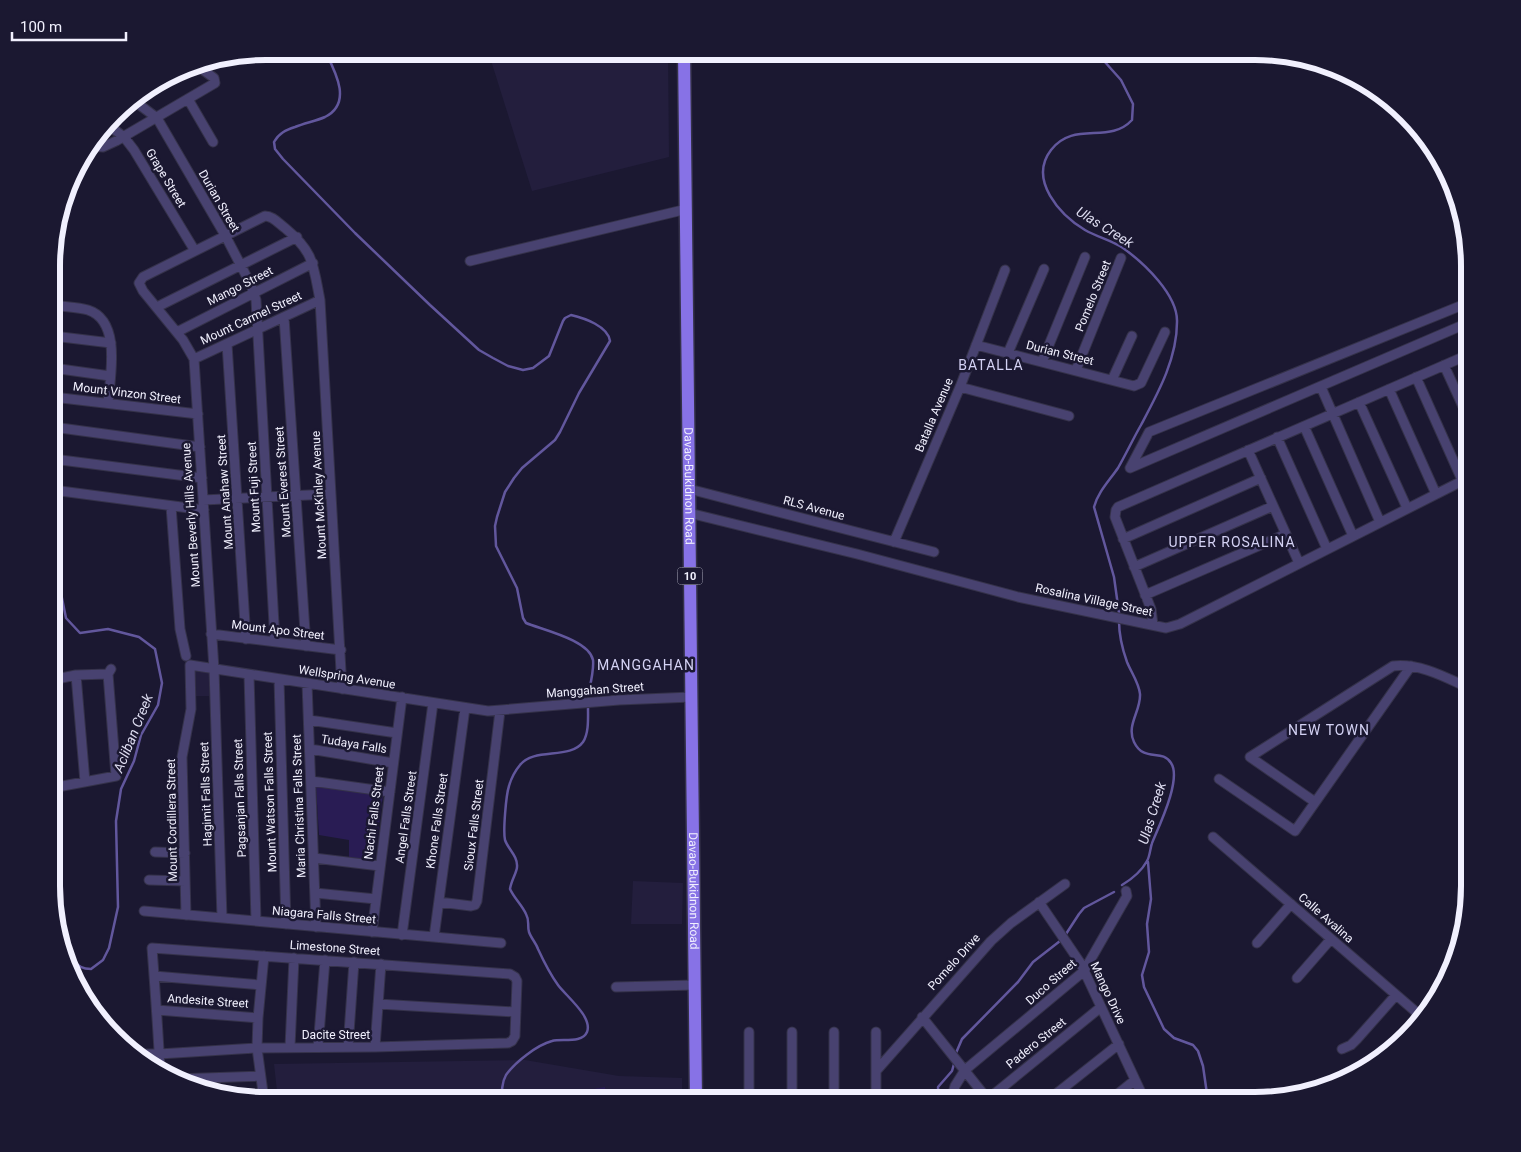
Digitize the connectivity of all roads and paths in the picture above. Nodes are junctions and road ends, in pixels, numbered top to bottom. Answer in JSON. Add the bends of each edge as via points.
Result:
{"nodes":[{"id":1,"x":684,"y":60,"type":"edge"},
{"id":2,"x":203,"y":70,"type":"edge"},
{"id":3,"x":188,"y":99,"type":"junction"},
{"id":4,"x":139,"y":104,"type":"edge"},
{"id":5,"x":157,"y":118,"type":"junction"},
{"id":6,"x":112,"y":128,"type":"edge"},
{"id":7,"x":124,"y":137,"type":"junction"},
{"id":8,"x":213,"y":142,"type":"dead end"},
{"id":9,"x":99,"y":147,"type":"edge"},
{"id":10,"x":687,"y":210,"type":"junction"},
{"id":11,"x":225,"y":235,"type":"junction"},
{"id":12,"x":297,"y":237,"type":"junction"},
{"id":13,"x":195,"y":251,"type":"junction"},
{"id":14,"x":1085,"y":257,"type":"dead end"},
{"id":15,"x":1121,"y":258,"type":"dead end"},
{"id":16,"x":470,"y":261,"type":"dead end"},
{"id":17,"x":313,"y":263,"type":"junction"},
{"id":18,"x":240,"y":266,"type":"junction"},
{"id":19,"x":1005,"y":270,"type":"dead end"},
{"id":20,"x":1044,"y":270,"type":"dead end"},
{"id":21,"x":254,"y":293,"type":"junction"},
{"id":22,"x":320,"y":300,"type":"junction"},
{"id":23,"x":60,"y":306,"type":"edge"},
{"id":24,"x":1461,"y":306,"type":"edge"},
{"id":25,"x":157,"y":307,"type":"junction"},
{"id":26,"x":284,"y":317,"type":"junction"},
{"id":27,"x":1461,"y":326,"type":"edge"},
{"id":28,"x":257,"y":330,"type":"junction"},
{"id":29,"x":177,"y":332,"type":"junction"},
{"id":30,"x":1165,"y":332,"type":"dead end"},
{"id":31,"x":1132,"y":336,"type":"dead end"},
{"id":32,"x":60,"y":337,"type":"edge"},
{"id":33,"x":111,"y":343,"type":"junction"},
{"id":34,"x":227,"y":344,"type":"junction"},
{"id":35,"x":976,"y":345,"type":"junction"},
{"id":36,"x":1008,"y":353,"type":"junction"},
{"id":37,"x":1461,"y":358,"type":"edge"},
{"id":38,"x":194,"y":360,"type":"junction"},
{"id":39,"x":1042,"y":362,"type":"junction"},
{"id":40,"x":1444,"y":365,"type":"junction"},
{"id":41,"x":60,"y":369,"type":"edge"},
{"id":42,"x":1076,"y":370,"type":"junction"},
{"id":43,"x":110,"y":376,"type":"junction"},
{"id":44,"x":1416,"y":377,"type":"junction"},
{"id":45,"x":1112,"y":380,"type":"junction"},
{"id":46,"x":960,"y":386,"type":"junction"},
{"id":47,"x":1321,"y":387,"type":"junction"},
{"id":48,"x":1389,"y":389,"type":"junction"},
{"id":49,"x":60,"y":398,"type":"edge"},
{"id":50,"x":1359,"y":402,"type":"junction"},
{"id":51,"x":1461,"y":402,"type":"edge"},
{"id":52,"x":108,"y":404,"type":"junction"},
{"id":53,"x":198,"y":414,"type":"junction"},
{"id":54,"x":1332,"y":414,"type":"junction"},
{"id":55,"x":1069,"y":416,"type":"dead end"},
{"id":56,"x":1304,"y":426,"type":"junction"},
{"id":57,"x":60,"y":428,"type":"edge"},
{"id":58,"x":1277,"y":438,"type":"junction"},
{"id":59,"x":200,"y":446,"type":"junction"},
{"id":60,"x":1248,"y":450,"type":"junction"},
{"id":61,"x":60,"y":460,"type":"edge"},
{"id":62,"x":1461,"y":468,"type":"edge"},
{"id":63,"x":202,"y":478,"type":"junction"},
{"id":64,"x":1261,"y":478,"type":"junction"},
{"id":65,"x":1461,"y":481,"type":"edge"},
{"id":66,"x":689,"y":489,"type":"junction"},
{"id":67,"x":60,"y":491,"type":"edge"},
{"id":68,"x":331,"y":494,"type":"junction"},
{"id":69,"x":1436,"y":494,"type":"junction"},
{"id":70,"x":297,"y":495,"type":"junction"},
{"id":71,"x":268,"y":497,"type":"junction"},
{"id":72,"x":238,"y":498,"type":"junction"},
{"id":73,"x":203,"y":500,"type":"junction"},
{"id":74,"x":171,"y":506,"type":"junction"},
{"id":75,"x":1273,"y":506,"type":"junction"},
{"id":76,"x":1407,"y":508,"type":"junction"},
{"id":77,"x":204,"y":510,"type":"junction"},
{"id":78,"x":689,"y":512,"type":"junction"},
{"id":79,"x":1380,"y":522,"type":"junction"},
{"id":80,"x":1286,"y":534,"type":"junction"},
{"id":81,"x":1353,"y":536,"type":"junction"},
{"id":82,"x":1123,"y":539,"type":"junction"},
{"id":83,"x":894,"y":542,"type":"junction"},
{"id":84,"x":1327,"y":549,"type":"junction"},
{"id":85,"x":934,"y":552,"type":"dead end"},
{"id":86,"x":1299,"y":563,"type":"junction"},
{"id":87,"x":1134,"y":567,"type":"junction"},
{"id":88,"x":1145,"y":595,"type":"junction"},
{"id":89,"x":1152,"y":625,"type":"junction"},
{"id":90,"x":212,"y":634,"type":"junction"},
{"id":91,"x":246,"y":639,"type":"junction"},
{"id":92,"x":275,"y":642,"type":"junction"},
{"id":93,"x":306,"y":646,"type":"junction"},
{"id":94,"x":341,"y":650,"type":"junction"},
{"id":95,"x":186,"y":656,"type":"dead end"},
{"id":96,"x":190,"y":665,"type":"joint"},
{"id":97,"x":1411,"y":666,"type":"junction"},
{"id":98,"x":214,"y":669,"type":"junction"},
{"id":99,"x":249,"y":674,"type":"junction"},
{"id":100,"x":76,"y":676,"type":"junction"},
{"id":101,"x":60,"y":679,"type":"edge"},
{"id":102,"x":279,"y":679,"type":"junction"},
{"id":103,"x":307,"y":684,"type":"junction"},
{"id":104,"x":1461,"y":685,"type":"edge"},
{"id":105,"x":342,"y":689,"type":"junction"},
{"id":106,"x":692,"y":696,"type":"junction"},
{"id":107,"x":402,"y":698,"type":"junction"},
{"id":108,"x":433,"y":703,"type":"junction"},
{"id":109,"x":465,"y":708,"type":"junction"},
{"id":110,"x":500,"y":711,"type":"junction"},
{"id":111,"x":309,"y":720,"type":"junction"},
{"id":112,"x":397,"y":733,"type":"junction"},
{"id":113,"x":310,"y":749,"type":"junction"},
{"id":114,"x":394,"y":763,"type":"junction"},
{"id":115,"x":1219,"y":779,"type":"dead end"},
{"id":116,"x":311,"y":781,"type":"junction"},
{"id":117,"x":85,"y":782,"type":"junction"},
{"id":118,"x":60,"y":787,"type":"edge"},
{"id":119,"x":390,"y":792,"type":"junction"},
{"id":120,"x":1315,"y":802,"type":"junction"},
{"id":121,"x":1213,"y":837,"type":"dead end"},
{"id":122,"x":155,"y":852,"type":"dead end"},
{"id":123,"x":185,"y":853,"type":"junction"},
{"id":124,"x":314,"y":858,"type":"junction"},
{"id":125,"x":380,"y":866,"type":"junction"},
{"id":126,"x":149,"y":880,"type":"dead end"},
{"id":127,"x":185,"y":881,"type":"junction"},
{"id":128,"x":1065,"y":884,"type":"dead end"},
{"id":129,"x":1126,"y":891,"type":"dead end"},
{"id":130,"x":315,"y":893,"type":"junction"},
{"id":131,"x":376,"y":899,"type":"junction"},
{"id":132,"x":439,"y":902,"type":"junction"},
{"id":133,"x":1039,"y":902,"type":"junction"},
{"id":134,"x":1291,"y":904,"type":"junction"},
{"id":135,"x":144,"y":911,"type":"dead end"},
{"id":136,"x":186,"y":915,"type":"junction"},
{"id":137,"x":222,"y":918,"type":"junction"},
{"id":138,"x":256,"y":922,"type":"junction"},
{"id":139,"x":286,"y":924,"type":"junction"},
{"id":140,"x":316,"y":927,"type":"junction"},
{"id":141,"x":372,"y":932,"type":"junction"},
{"id":142,"x":402,"y":935,"type":"junction"},
{"id":143,"x":434,"y":937,"type":"junction"},
{"id":144,"x":1331,"y":938,"type":"junction"},
{"id":145,"x":501,"y":943,"type":"dead end"},
{"id":146,"x":1257,"y":943,"type":"dead end"},
{"id":147,"x":264,"y":956,"type":"junction"},
{"id":148,"x":294,"y":958,"type":"junction"},
{"id":149,"x":325,"y":960,"type":"junction"},
{"id":150,"x":354,"y":962,"type":"junction"},
{"id":151,"x":381,"y":964,"type":"junction"},
{"id":152,"x":1084,"y":971,"type":"junction"},
{"id":153,"x":154,"y":976,"type":"junction"},
{"id":154,"x":1297,"y":978,"type":"dead end"},
{"id":155,"x":261,"y":985,"type":"junction"},
{"id":156,"x":695,"y":985,"type":"junction"},
{"id":157,"x":616,"y":987,"type":"dead end"},
{"id":158,"x":1396,"y":994,"type":"junction"},
{"id":159,"x":378,"y":1004,"type":"junction"},
{"id":160,"x":1101,"y":1007,"type":"junction"},
{"id":161,"x":157,"y":1010,"type":"junction"},
{"id":162,"x":516,"y":1012,"type":"junction"},
{"id":163,"x":1417,"y":1013,"type":"edge"},
{"id":164,"x":922,"y":1017,"type":"junction"},
{"id":165,"x":258,"y":1018,"type":"junction"},
{"id":166,"x":749,"y":1032,"type":"dead end"},
{"id":167,"x":792,"y":1032,"type":"dead end"},
{"id":168,"x":834,"y":1032,"type":"dead end"},
{"id":169,"x":876,"y":1032,"type":"dead end"},
{"id":170,"x":1119,"y":1044,"type":"junction"},
{"id":171,"x":290,"y":1047,"type":"junction"},
{"id":172,"x":318,"y":1047,"type":"junction"},
{"id":173,"x":348,"y":1047,"type":"junction"},
{"id":174,"x":375,"y":1047,"type":"junction"},
{"id":175,"x":257,"y":1048,"type":"junction"},
{"id":176,"x":1342,"y":1049,"type":"dead end"},
{"id":177,"x":148,"y":1054,"type":"edge"},
{"id":178,"x":159,"y":1054,"type":"junction"},
{"id":179,"x":160,"y":1062,"type":"edge"},
{"id":180,"x":965,"y":1070,"type":"junction"},
{"id":181,"x":876,"y":1071,"type":"junction"},
{"id":182,"x":260,"y":1076,"type":"junction"},
{"id":183,"x":193,"y":1078,"type":"edge"},
{"id":184,"x":1135,"y":1080,"type":"junction"},
{"id":185,"x":263,"y":1092,"type":"edge"},
{"id":186,"x":696,"y":1092,"type":"edge"},
{"id":187,"x":749,"y":1092,"type":"edge"},
{"id":188,"x":792,"y":1092,"type":"edge"},
{"id":189,"x":834,"y":1092,"type":"edge"},
{"id":190,"x":876,"y":1092,"type":"edge"},
{"id":191,"x":953,"y":1092,"type":"edge"},
{"id":192,"x":982,"y":1092,"type":"edge"},
{"id":193,"x":998,"y":1092,"type":"edge"},
{"id":194,"x":1058,"y":1092,"type":"edge"},
{"id":195,"x":1120,"y":1092,"type":"edge"},
{"id":196,"x":1141,"y":1092,"type":"edge"}],
"edges":[{"from":1,"to":10,"type":"highway","name":"Davao-Bukidnon Road","number":"10"},
{"from":2,"to":3,"type":"street","via":[[216,81]]},
{"from":3,"to":5,"type":"street"},
{"from":3,"to":8,"type":"street"},
{"from":4,"to":5,"type":"street","name":"Durian Street"},
{"from":5,"to":7,"type":"street"},
{"from":5,"to":11,"type":"street","name":"Durian Street"},
{"from":6,"to":7,"type":"street","name":"Grape Street"},
{"from":7,"to":9,"type":"street"},
{"from":7,"to":13,"type":"street","name":"Grape Street"},
{"from":10,"to":16,"type":"street"},
{"from":10,"to":66,"type":"highway","name":"Davao-Bukidnon Road","number":"10"},
{"from":11,"to":12,"type":"street","name":"Mount McKinley Avenue","via":[[267,216]]},
{"from":11,"to":13,"type":"street"},
{"from":11,"to":18,"type":"street","name":"Durian Street"},
{"from":12,"to":17,"type":"street","name":"Mount McKinley Avenue"},
{"from":12,"to":18,"type":"street"},
{"from":13,"to":25,"type":"street","via":[[143,277],[140,287]]},
{"from":14,"to":39,"type":"street"},
{"from":15,"to":42,"type":"street","name":"Pomelo Street"},
{"from":17,"to":21,"type":"street","name":"Mango Street"},
{"from":17,"to":22,"type":"street","name":"Mount McKinley Avenue"},
{"from":18,"to":21,"type":"street","name":"Durian Street"},
{"from":18,"to":25,"type":"street"},
{"from":19,"to":35,"type":"street","name":"Batalla Avenue"},
{"from":20,"to":36,"type":"street"},
{"from":21,"to":28,"type":"street","name":"Durian Street"},
{"from":21,"to":29,"type":"street","name":"Mango Street"},
{"from":22,"to":26,"type":"street","name":"Mount Carmel Street"},
{"from":22,"to":68,"type":"street","name":"Mount McKinley Avenue"},
{"from":23,"to":33,"type":"street","via":[[93,312],[110,332]]},
{"from":24,"to":47,"type":"street","via":[[1149,432],[1130,468]]},
{"from":25,"to":29,"type":"street"},
{"from":26,"to":28,"type":"street","name":"Mount Carmel Street"},
{"from":26,"to":70,"type":"street","name":"Mount Everest Street"},
{"from":27,"to":47,"type":"street"},
{"from":28,"to":34,"type":"street","name":"Mount Carmel Street"},
{"from":28,"to":71,"type":"street","name":"Mount Fuji Street"},
{"from":29,"to":38,"type":"street"},
{"from":30,"to":45,"type":"street","name":"Durian Street","via":[[1138,385]]},
{"from":31,"to":45,"type":"street"},
{"from":32,"to":33,"type":"street"},
{"from":33,"to":43,"type":"street"},
{"from":34,"to":38,"type":"street","name":"Mount Carmel Street"},
{"from":34,"to":72,"type":"street","name":"Mount Anahaw Street"},
{"from":35,"to":36,"type":"street","name":"Durian Street"},
{"from":35,"to":46,"type":"street","name":"Batalla Avenue"},
{"from":36,"to":39,"type":"street","name":"Durian Street"},
{"from":37,"to":40,"type":"street"},
{"from":38,"to":53,"type":"street","name":"Mount Beverly Hills Avenue"},
{"from":39,"to":42,"type":"street","name":"Durian Street"},
{"from":40,"to":44,"type":"street"},
{"from":40,"to":51,"type":"street"},
{"from":41,"to":43,"type":"street"},
{"from":42,"to":45,"type":"street","name":"Durian Street"},
{"from":43,"to":52,"type":"street"},
{"from":44,"to":48,"type":"street"},
{"from":44,"to":62,"type":"street"},
{"from":46,"to":55,"type":"street"},
{"from":46,"to":83,"type":"street","name":"Batalla Avenue"},
{"from":47,"to":54,"type":"street"},
{"from":48,"to":50,"type":"street"},
{"from":48,"to":69,"type":"street"},
{"from":49,"to":52,"type":"street","name":"Mount Vinzon Street"},
{"from":50,"to":54,"type":"street"},
{"from":50,"to":76,"type":"street"},
{"from":52,"to":53,"type":"street","name":"Mount Vinzon Street"},
{"from":53,"to":59,"type":"street","name":"Mount Beverly Hills Avenue"},
{"from":54,"to":56,"type":"street"},
{"from":54,"to":79,"type":"street"},
{"from":56,"to":58,"type":"street"},
{"from":56,"to":81,"type":"street"},
{"from":57,"to":59,"type":"street"},
{"from":58,"to":60,"type":"street"},
{"from":58,"to":84,"type":"street"},
{"from":59,"to":63,"type":"street","name":"Mount Beverly Hills Avenue"},
{"from":60,"to":64,"type":"street"},
{"from":60,"to":82,"type":"street","via":[[1118,507],[1115,517]]},
{"from":61,"to":63,"type":"street"},
{"from":63,"to":73,"type":"street","name":"Mount Beverly Hills Avenue"},
{"from":64,"to":75,"type":"street"},
{"from":64,"to":82,"type":"street"},
{"from":65,"to":69,"type":"street","name":"Rosalina Village Street"},
{"from":66,"to":78,"type":"highway","name":"Davao-Bukidnon Road","number":"10"},
{"from":66,"to":83,"type":"street","name":"RLS Avenue"},
{"from":67,"to":74,"type":"street"},
{"from":68,"to":70,"type":"street"},
{"from":68,"to":94,"type":"street","name":"Mount McKinley Avenue"},
{"from":69,"to":76,"type":"street","name":"Rosalina Village Street"},
{"from":70,"to":71,"type":"street"},
{"from":70,"to":93,"type":"street","name":"Mount Everest Street"},
{"from":71,"to":72,"type":"street"},
{"from":71,"to":92,"type":"street","name":"Mount Fuji Street"},
{"from":72,"to":73,"type":"street"},
{"from":72,"to":91,"type":"street","name":"Mount Anahaw Street"},
{"from":73,"to":77,"type":"street","name":"Mount Beverly Hills Avenue"},
{"from":74,"to":77,"type":"street"},
{"from":74,"to":95,"type":"street","via":[[180,629]]},
{"from":75,"to":80,"type":"street"},
{"from":75,"to":87,"type":"street"},
{"from":76,"to":79,"type":"street","name":"Rosalina Village Street"},
{"from":77,"to":90,"type":"street","name":"Mount Beverly Hills Avenue"},
{"from":78,"to":89,"type":"street","name":"Rosalina Village Street","via":[[1018,597]]},
{"from":78,"to":106,"type":"highway","name":"Davao-Bukidnon Road","number":"10"},
{"from":79,"to":81,"type":"street","name":"Rosalina Village Street"},
{"from":80,"to":86,"type":"street"},
{"from":80,"to":88,"type":"street"},
{"from":81,"to":84,"type":"street","name":"Rosalina Village Street"},
{"from":82,"to":87,"type":"street"},
{"from":83,"to":85,"type":"street","name":"RLS Avenue"},
{"from":84,"to":86,"type":"street","name":"Rosalina Village Street"},
{"from":86,"to":89,"type":"street","name":"Rosalina Village Street","via":[[1180,624],[1166,628]]},
{"from":87,"to":88,"type":"street"},
{"from":88,"to":89,"type":"street"},
{"from":90,"to":91,"type":"street","name":"Mount Apo Street"},
{"from":90,"to":98,"type":"street","name":"Mount Beverly Hills Avenue"},
{"from":91,"to":92,"type":"street","name":"Mount Apo Street"},
{"from":92,"to":93,"type":"street","name":"Mount Apo Street"},
{"from":93,"to":94,"type":"street","name":"Mount Apo Street"},
{"from":94,"to":105,"type":"street","name":"Mount McKinley Avenue"},
{"from":96,"to":98,"type":"street","name":"Wellspring Avenue"},
{"from":96,"to":123,"type":"street","name":"Mount Cordillera Street","via":[[192,709],[182,756]]},
{"from":97,"to":104,"type":"street"},
{"from":97,"to":120,"type":"street"},
{"from":97,"to":120,"type":"street","via":[[1388,668],[1250,757]]},
{"from":98,"to":99,"type":"street","name":"Wellspring Avenue"},
{"from":98,"to":137,"type":"street","name":"Hagimit Falls Street"},
{"from":99,"to":102,"type":"street","name":"Wellspring Avenue"},
{"from":99,"to":138,"type":"street","name":"Pagsanjan Falls Street"},
{"from":100,"to":101,"type":"street"},
{"from":100,"to":117,"type":"street"},
{"from":100,"to":117,"type":"street","via":[[110,671],[116,776]]},
{"from":102,"to":103,"type":"street","name":"Wellspring Avenue"},
{"from":102,"to":139,"type":"street","name":"Mount Watson Falls Street"},
{"from":103,"to":105,"type":"street","name":"Wellspring Avenue"},
{"from":103,"to":111,"type":"street","name":"Maria Christina Falls Street"},
{"from":105,"to":107,"type":"street","name":"Wellspring Avenue"},
{"from":106,"to":110,"type":"street","name":"Manggahan Street"},
{"from":106,"to":156,"type":"highway","name":"Davao-Bukidnon Road","number":"10"},
{"from":107,"to":108,"type":"street","name":"Wellspring Avenue"},
{"from":107,"to":112,"type":"street","name":"Nachi Falls Street"},
{"from":108,"to":109,"type":"street","name":"Wellspring Avenue"},
{"from":108,"to":142,"type":"street","name":"Angel Falls Street"},
{"from":109,"to":110,"type":"street","name":"Wellspring Avenue"},
{"from":109,"to":132,"type":"street","name":"Khone Falls Street"},
{"from":110,"to":132,"type":"street","name":"Sioux Falls Street","via":[[477,901],[471,906]]},
{"from":111,"to":112,"type":"street"},
{"from":111,"to":113,"type":"street","name":"Maria Christina Falls Street"},
{"from":112,"to":114,"type":"street","name":"Nachi Falls Street"},
{"from":113,"to":114,"type":"street","name":"Tudaya Falls"},
{"from":113,"to":116,"type":"street","name":"Maria Christina Falls Street"},
{"from":114,"to":119,"type":"street","name":"Nachi Falls Street"},
{"from":115,"to":120,"type":"street","via":[[1295,831]]},
{"from":116,"to":119,"type":"street"},
{"from":116,"to":124,"type":"street","name":"Maria Christina Falls Street"},
{"from":117,"to":118,"type":"street"},
{"from":119,"to":125,"type":"street","name":"Nachi Falls Street"},
{"from":121,"to":134,"type":"street","name":"Calle Avalina"},
{"from":122,"to":123,"type":"street"},
{"from":123,"to":127,"type":"street","name":"Mount Cordillera Street"},
{"from":124,"to":125,"type":"street"},
{"from":124,"to":130,"type":"street","name":"Maria Christina Falls Street"},
{"from":125,"to":131,"type":"street","name":"Nachi Falls Street"},
{"from":126,"to":127,"type":"street"},
{"from":127,"to":136,"type":"street","name":"Mount Cordillera Street"},
{"from":128,"to":133,"type":"street","name":"Pomelo Drive"},
{"from":129,"to":152,"type":"street","name":"Duco Street","via":[[1127,896]]},
{"from":130,"to":131,"type":"street"},
{"from":130,"to":140,"type":"street","name":"Maria Christina Falls Street"},
{"from":131,"to":141,"type":"street","name":"Nachi Falls Street"},
{"from":132,"to":143,"type":"street","name":"Khone Falls Street"},
{"from":133,"to":152,"type":"street","name":"Mango Drive"},
{"from":133,"to":164,"type":"street","name":"Pomelo Drive","via":[[990,941]]},
{"from":134,"to":144,"type":"street","name":"Calle Avalina"},
{"from":134,"to":146,"type":"street"},
{"from":135,"to":136,"type":"street","name":"Niagara Falls Street"},
{"from":136,"to":137,"type":"street","name":"Niagara Falls Street"},
{"from":137,"to":138,"type":"street","name":"Niagara Falls Street"},
{"from":138,"to":139,"type":"street","name":"Niagara Falls Street"},
{"from":139,"to":140,"type":"street","name":"Niagara Falls Street"},
{"from":140,"to":141,"type":"street","name":"Niagara Falls Street"},
{"from":141,"to":142,"type":"street","name":"Niagara Falls Street"},
{"from":142,"to":143,"type":"street","name":"Niagara Falls Street"},
{"from":143,"to":145,"type":"street","name":"Niagara Falls Street"},
{"from":144,"to":154,"type":"street"},
{"from":144,"to":158,"type":"street","name":"Calle Avalina"},
{"from":147,"to":148,"type":"street","name":"Limestone Street"},
{"from":147,"to":153,"type":"street","name":"Limestone Street","via":[[152,948]]},
{"from":147,"to":155,"type":"street"},
{"from":148,"to":149,"type":"street","name":"Limestone Street"},
{"from":148,"to":171,"type":"street"},
{"from":149,"to":150,"type":"street","name":"Limestone Street"},
{"from":149,"to":172,"type":"street"},
{"from":150,"to":151,"type":"street","name":"Limestone Street"},
{"from":150,"to":173,"type":"street"},
{"from":151,"to":159,"type":"street"},
{"from":151,"to":162,"type":"street","name":"Limestone Street","via":[[510,974],[517,981]]},
{"from":152,"to":160,"type":"street","name":"Mango Drive"},
{"from":152,"to":180,"type":"street","name":"Duco Street"},
{"from":153,"to":155,"type":"street"},
{"from":153,"to":161,"type":"street"},
{"from":155,"to":165,"type":"street"},
{"from":156,"to":157,"type":"street"},
{"from":156,"to":186,"type":"highway","name":"Davao-Bukidnon Road","number":"10"},
{"from":158,"to":163,"type":"street","name":"Calle Avalina"},
{"from":158,"to":176,"type":"street","via":[[1357,1039]]},
{"from":159,"to":162,"type":"street"},
{"from":159,"to":174,"type":"street"},
{"from":160,"to":170,"type":"street","name":"Mango Drive"},
{"from":160,"to":193,"type":"street","name":"Padero Street"},
{"from":161,"to":165,"type":"street","name":"Andesite Street"},
{"from":161,"to":178,"type":"street"},
{"from":162,"to":174,"type":"street","name":"Dacite Street","via":[[515,1036],[508,1043]]},
{"from":164,"to":180,"type":"street"},
{"from":164,"to":181,"type":"street","name":"Pomelo Drive"},
{"from":165,"to":175,"type":"street"},
{"from":166,"to":187,"type":"street"},
{"from":167,"to":188,"type":"street"},
{"from":168,"to":189,"type":"street"},
{"from":169,"to":181,"type":"street"},
{"from":170,"to":184,"type":"street","name":"Mango Drive"},
{"from":170,"to":194,"type":"street"},
{"from":171,"to":172,"type":"street","name":"Dacite Street"},
{"from":171,"to":175,"type":"street","name":"Dacite Street"},
{"from":172,"to":173,"type":"street","name":"Dacite Street"},
{"from":173,"to":174,"type":"street","name":"Dacite Street"},
{"from":175,"to":178,"type":"street","name":"Dacite Street"},
{"from":175,"to":182,"type":"street"},
{"from":177,"to":178,"type":"street","name":"Dacite Street"},
{"from":178,"to":179,"type":"street"},
{"from":180,"to":191,"type":"street"},
{"from":180,"to":192,"type":"street"},
{"from":181,"to":190,"type":"street"},
{"from":182,"to":183,"type":"street"},
{"from":182,"to":185,"type":"street"},
{"from":184,"to":195,"type":"street"},
{"from":184,"to":196,"type":"street","name":"Mango Drive"}]}
